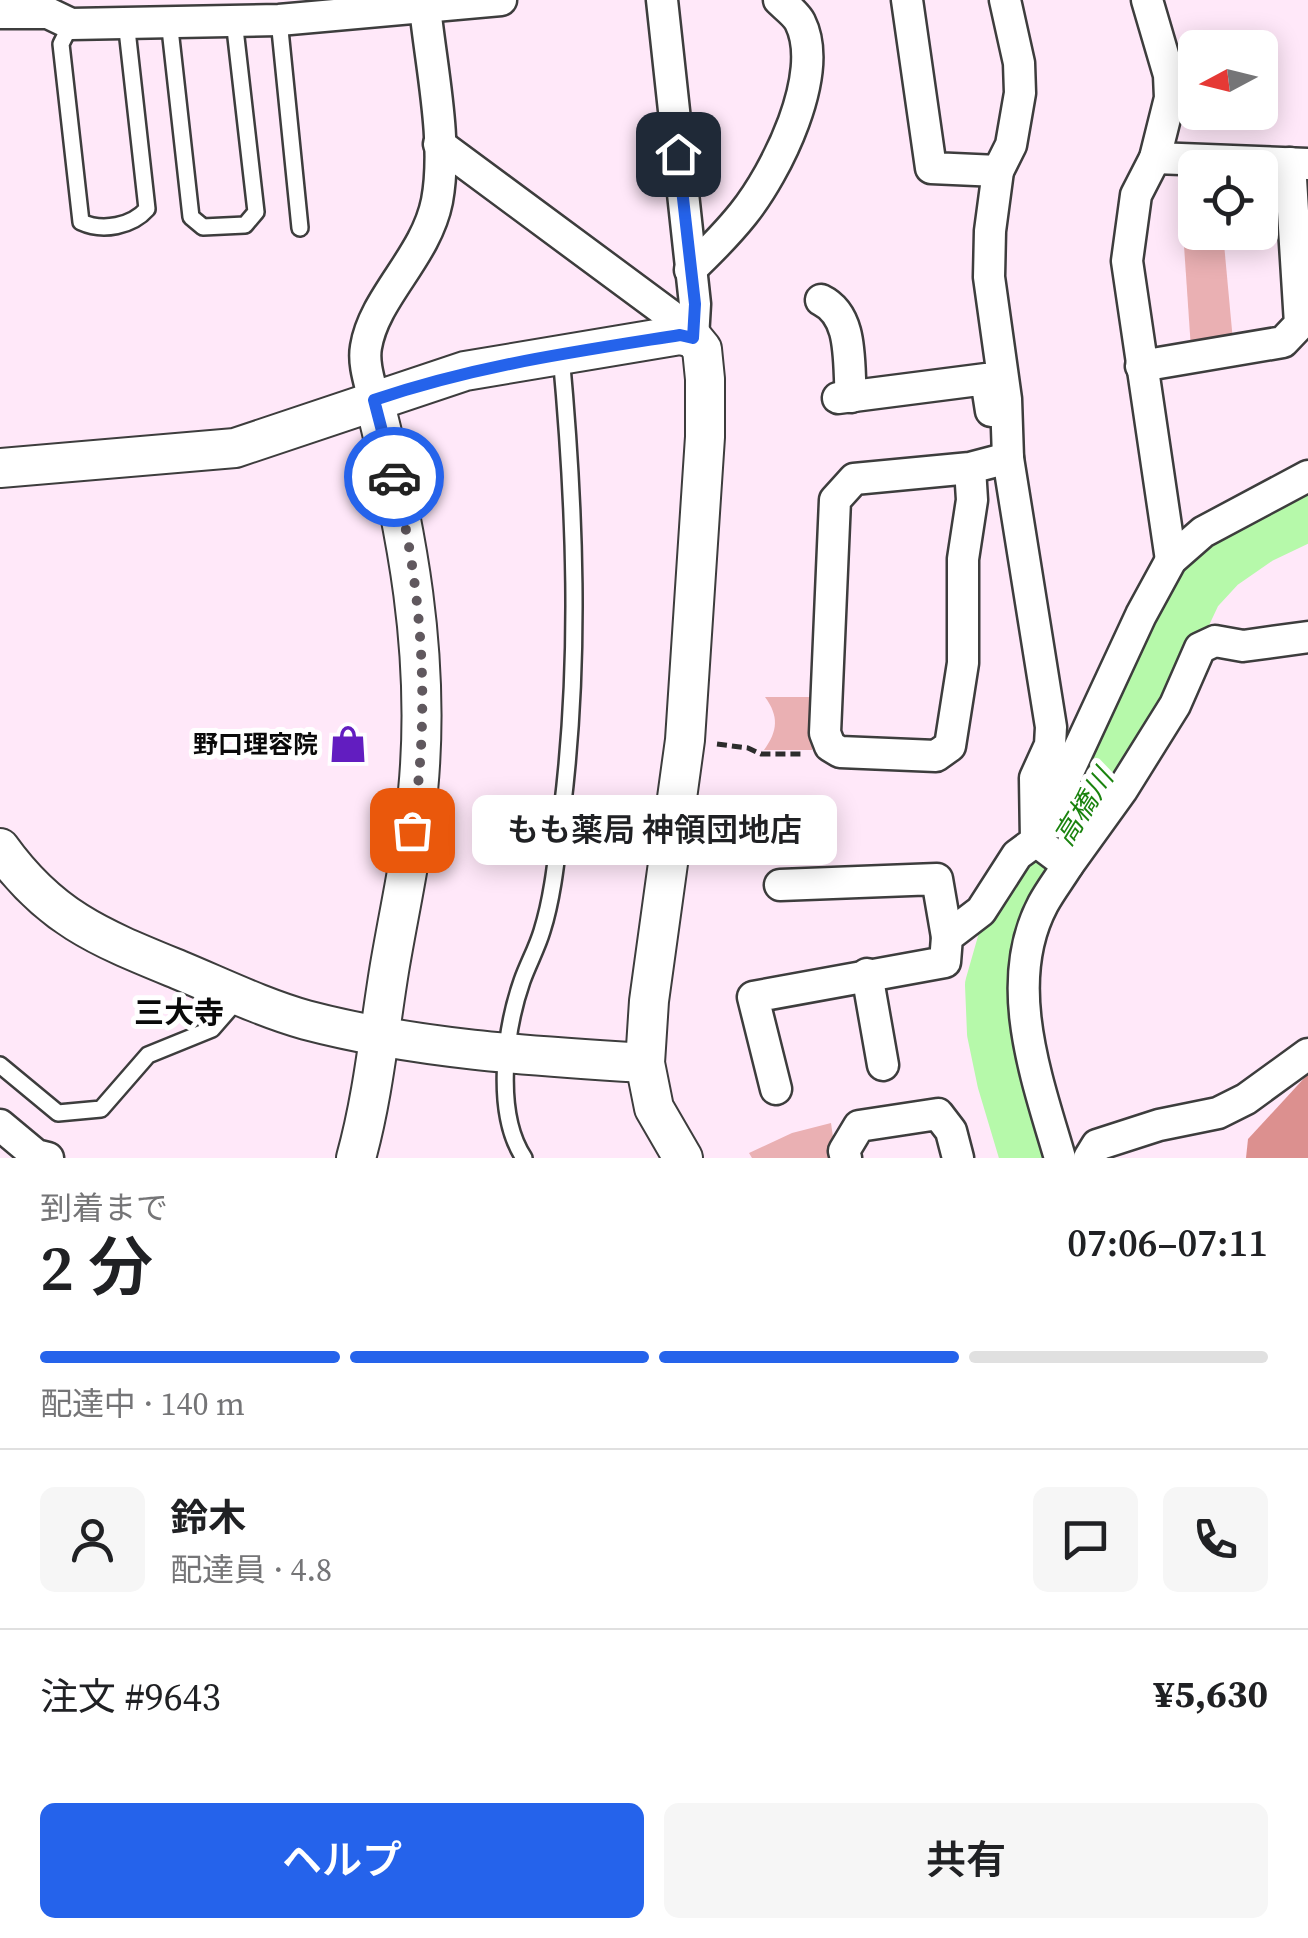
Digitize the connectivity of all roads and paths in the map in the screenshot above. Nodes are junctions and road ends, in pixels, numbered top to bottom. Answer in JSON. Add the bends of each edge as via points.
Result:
{"nodes":[{"id":1,"x":501,"y":0,"type":"edge"},
{"id":2,"x":662,"y":0,"type":"edge"},
{"id":3,"x":779,"y":0,"type":"edge"},
{"id":4,"x":907,"y":0,"type":"edge"},
{"id":5,"x":1005,"y":0,"type":"edge"},
{"id":6,"x":1147,"y":0,"type":"edge"},
{"id":7,"x":425,"y":7,"type":"junction"},
{"id":8,"x":317,"y":8,"type":"edge"},
{"id":9,"x":0,"y":13,"type":"edge"},
{"id":10,"x":215,"y":13,"type":"edge"},
{"id":11,"x":169,"y":20,"type":"junction"},
{"id":12,"x":279,"y":20,"type":"junction"},
{"id":13,"x":126,"y":21,"type":"junction"},
{"id":14,"x":70,"y":24,"type":"junction"},
{"id":15,"x":439,"y":144,"type":"junction"},
{"id":16,"x":1155,"y":158,"type":"junction"},
{"id":17,"x":1299,"y":164,"type":"edge"},
{"id":18,"x":998,"y":172,"type":"junction"},
{"id":19,"x":300,"y":228,"type":"dead end"},
{"id":20,"x":690,"y":270,"type":"junction"},
{"id":21,"x":821,"y":300,"type":"dead end"},
{"id":22,"x":693,"y":338,"type":"junction"},
{"id":23,"x":560,"y":354,"type":"junction"},
{"id":24,"x":1141,"y":366,"type":"junction"},
{"id":25,"x":374,"y":400,"type":"junction"},
{"id":26,"x":1007,"y":447,"type":"junction"},
{"id":27,"x":0,"y":468,"type":"edge"},
{"id":28,"x":970,"y":468,"type":"junction"},
{"id":29,"x":1308,"y":476,"type":"edge"},
{"id":30,"x":1171,"y":560,"type":"junction"},
{"id":31,"x":1308,"y":637,"type":"edge"},
{"id":32,"x":684,"y":740,"type":"junction"},
{"id":33,"x":830,"y":746,"type":"junction"},
{"id":34,"x":0,"y":848,"type":"edge"},
{"id":35,"x":1051,"y":852,"type":"junction"},
{"id":36,"x":780,"y":885,"type":"dead end"},
{"id":37,"x":948,"y":937,"type":"junction"},
{"id":38,"x":867,"y":974,"type":"junction"},
{"id":39,"x":241,"y":996,"type":"junction"},
{"id":40,"x":379,"y":1034,"type":"junction"},
{"id":41,"x":508,"y":1054,"type":"junction"},
{"id":42,"x":1308,"y":1054,"type":"edge"},
{"id":43,"x":645,"y":1062,"type":"junction"},
{"id":44,"x":0,"y":1065,"type":"edge"},
{"id":45,"x":883,"y":1065,"type":"dead end"},
{"id":46,"x":776,"y":1089,"type":"dead end"},
{"id":47,"x":0,"y":1125,"type":"edge"},
{"id":48,"x":48,"y":1158,"type":"edge"},
{"id":49,"x":356,"y":1158,"type":"edge"},
{"id":50,"x":524,"y":1158,"type":"edge"},
{"id":51,"x":683,"y":1158,"type":"edge"},
{"id":52,"x":846,"y":1158,"type":"edge"},
{"id":53,"x":958,"y":1158,"type":"edge"},
{"id":54,"x":1060,"y":1158,"type":"edge"},
{"id":55,"x":1089,"y":1158,"type":"edge"}],
"edges":[{"from":1,"to":7,"type":"street"},
{"from":2,"to":20,"type":"street"},
{"from":3,"to":20,"type":"street","via":[[800,19],[808,46],[804,91],[774,167],[744,212]]},
{"from":4,"to":18,"type":"street","via":[[931,168]]},
{"from":5,"to":18,"type":"street","via":[[1020,93],[1011,145]]},
{"from":6,"to":16,"type":"street","via":[[1169,76]]},
{"from":7,"to":8,"type":"street"},
{"from":7,"to":15,"type":"street"},
{"from":8,"to":12,"type":"street"},
{"from":9,"to":14,"type":"street","via":[[48,13]]},
{"from":10,"to":11,"type":"street"},
{"from":10,"to":11,"type":"lane","via":[[256,212],[244,225],[203,226],[192,217]]},
{"from":10,"to":12,"type":"street"},
{"from":11,"to":13,"type":"street"},
{"from":12,"to":19,"type":"lane"},
{"from":13,"to":14,"type":"street"},
{"from":13,"to":14,"type":"lane","via":[[147,209],[136,222],[94,228],[82,222],[61,44]]},
{"from":15,"to":22,"type":"street"},
{"from":15,"to":25,"type":"street","via":[[437,200],[424,243],[366,344]]},
{"from":16,"to":17,"type":"street"},
{"from":16,"to":24,"type":"street","via":[[1136,195],[1127,261]]},
{"from":17,"to":24,"type":"street","via":[[1300,324],[1283,342]]},
{"from":18,"to":26,"type":"street","via":[[989,277]]},
{"from":20,"to":22,"type":"street"},
{"from":21,"to":26,"type":"street","via":[[844,320],[844,398],[986,379],[992,425]]},
{"from":22,"to":23,"type":"street"},
{"from":22,"to":32,"type":"street","via":[[702,349],[706,378],[705,437]]},
{"from":23,"to":25,"type":"street","via":[[465,371]]},
{"from":23,"to":41,"type":"lane","via":[[575,610],[568,760],[554,874]]},
{"from":24,"to":30,"type":"street"},
{"from":25,"to":27,"type":"street","via":[[235,448]]},
{"from":25,"to":40,"type":"street","via":[[412,568],[421,714],[418,792]]},
{"from":26,"to":28,"type":"street"},
{"from":26,"to":35,"type":"street","via":[[1051,728],[1036,778]]},
{"from":28,"to":33,"type":"street","via":[[854,479],[835,500],[825,733]]},
{"from":28,"to":33,"type":"street","via":[[963,663],[950,746],[936,756],[840,752]]},
{"from":29,"to":30,"type":"street","via":[[1203,532]]},
{"from":30,"to":35,"type":"street","via":[[1141,614]]},
{"from":31,"to":35,"type":"street","via":[[1242,646],[1215,641],[1200,648],[1175,705],[1122,790]]},
{"from":32,"to":33,"type":"path","via":[[761,754],[816,754]]},
{"from":32,"to":43,"type":"street"},
{"from":34,"to":39,"type":"street","via":[[40,897],[73,922]]},
{"from":35,"to":37,"type":"street","via":[[1016,855],[981,912]]},
{"from":35,"to":54,"type":"street","via":[[1024,988]]},
{"from":36,"to":37,"type":"street","via":[[937,879]]},
{"from":37,"to":38,"type":"street","via":[[945,962]]},
{"from":38,"to":45,"type":"street"},
{"from":38,"to":46,"type":"street","via":[[753,997]]},
{"from":39,"to":40,"type":"street","via":[[303,1019]]},
{"from":39,"to":44,"type":"lane","via":[[212,1029],[148,1055],[102,1109],[58,1113]]},
{"from":40,"to":41,"type":"street"},
{"from":40,"to":49,"type":"street"},
{"from":41,"to":43,"type":"street"},
{"from":41,"to":50,"type":"lane","via":[[508,1129]]},
{"from":42,"to":55,"type":"street","via":[[1246,1100],[1097,1145]]},
{"from":43,"to":51,"type":"street","via":[[654,1108]]},
{"from":47,"to":48,"type":"street"},
{"from":52,"to":53,"type":"street","via":[[858,1126],[938,1114]]}]}
